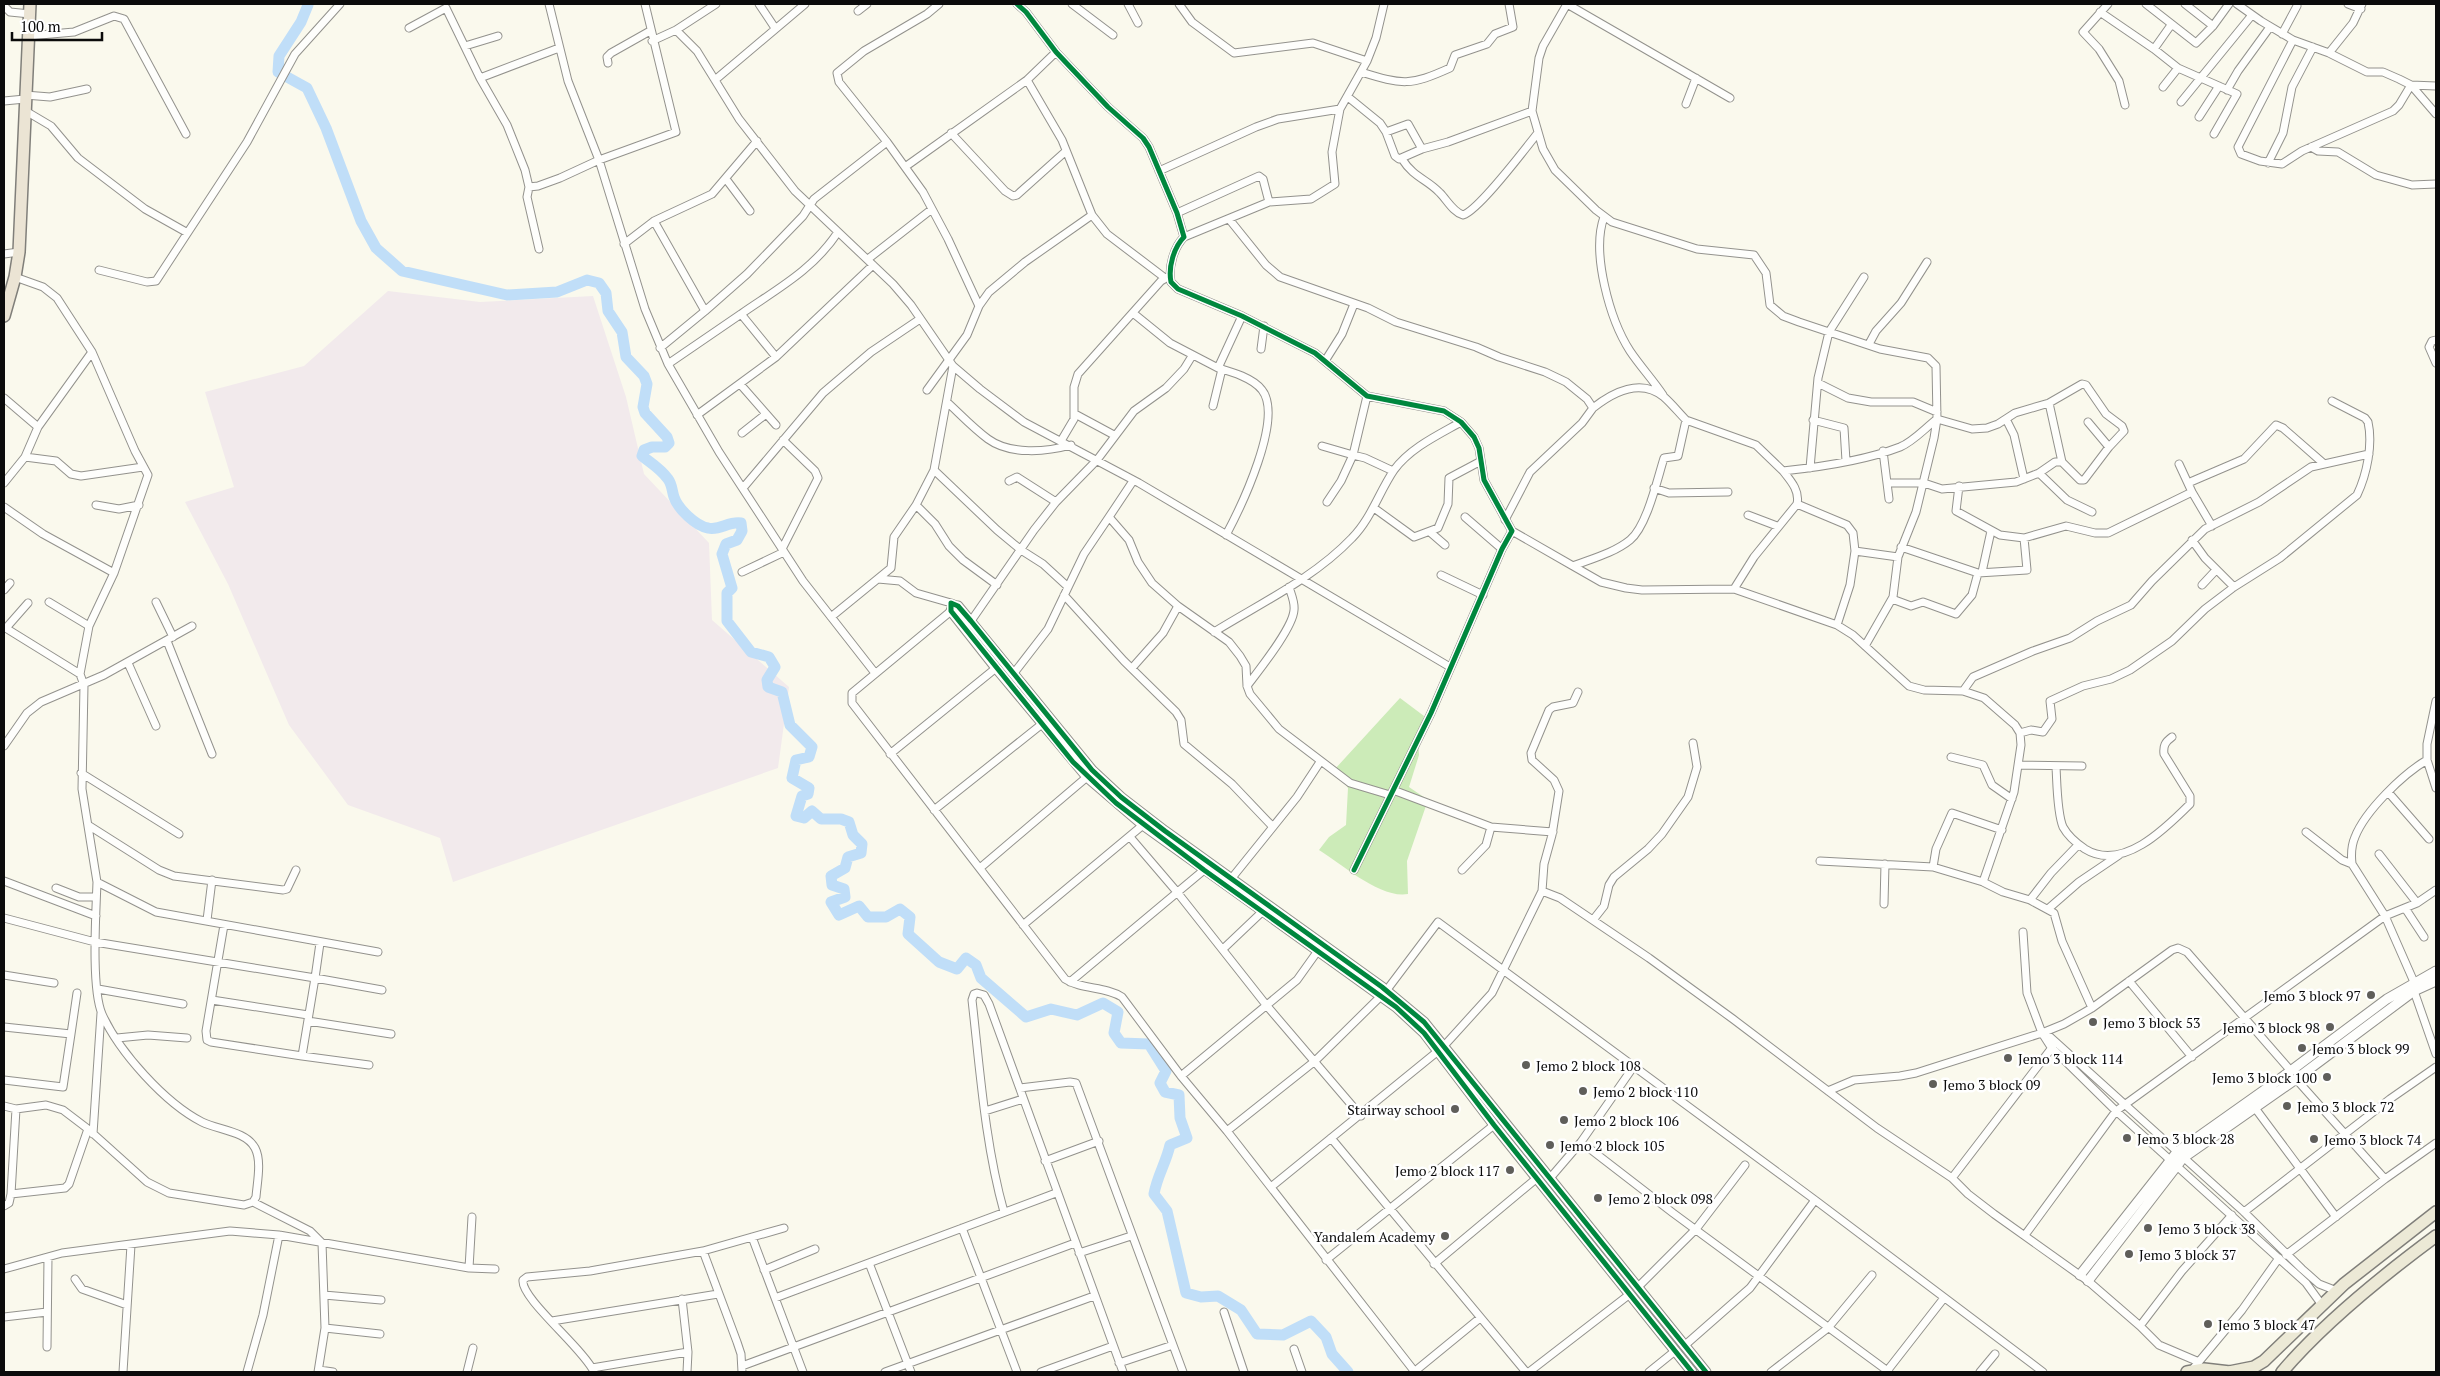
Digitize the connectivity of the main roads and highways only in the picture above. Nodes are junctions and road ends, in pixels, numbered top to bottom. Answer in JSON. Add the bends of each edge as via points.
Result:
{"nodes":[{"id":1,"x":30,"y":9,"type":"edge"},
{"id":2,"x":4,"y":316,"type":"edge"},
{"id":3,"x":2436,"y":1212,"type":"edge"},
{"id":4,"x":2436,"y":1236,"type":"edge"},
{"id":5,"x":2368,"y":1266,"type":"junction"},
{"id":6,"x":2381,"y":1280,"type":"junction"},
{"id":7,"x":2192,"y":1368,"type":"edge"},
{"id":8,"x":2230,"y":1372,"type":"edge"},
{"id":9,"x":2282,"y":1372,"type":"edge"}],
"edges":[{"from":1,"to":2,"type":"highway","via":[[19,252]]},
{"from":3,"to":5,"type":"main road"},
{"from":4,"to":6,"type":"main road"},
{"from":5,"to":6,"type":"main road"},
{"from":5,"to":8,"type":"main road","via":[[2264,1361],[2254,1367]]},
{"from":6,"to":9,"type":"main road"},
{"from":7,"to":8,"type":"main road"}]}
